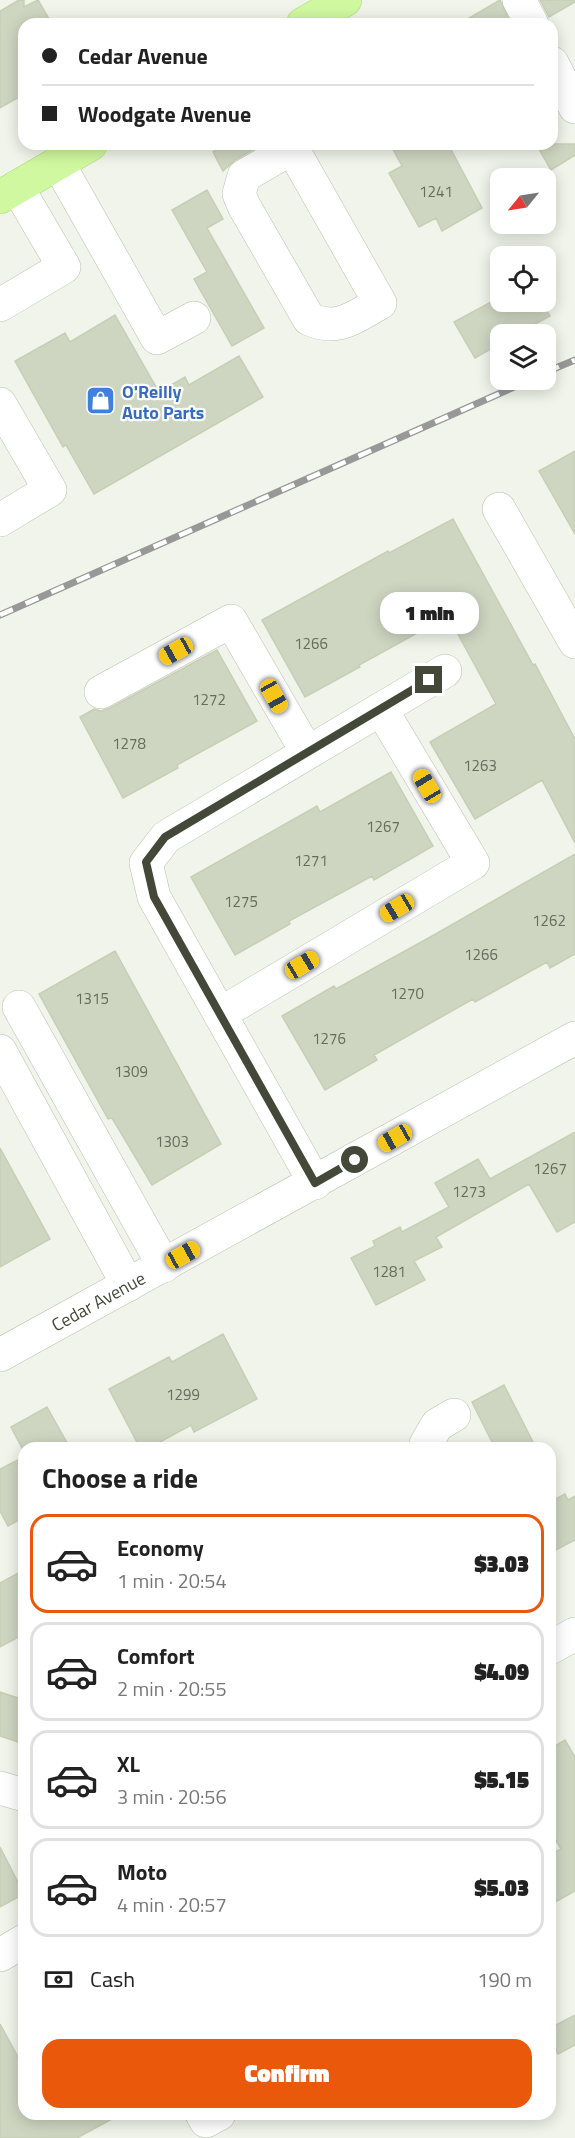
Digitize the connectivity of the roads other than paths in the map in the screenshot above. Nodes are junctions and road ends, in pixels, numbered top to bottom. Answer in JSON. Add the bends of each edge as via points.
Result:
{"nodes":[{"id":1,"x":345,"y":0,"type":"edge"},
{"id":2,"x":519,"y":0,"type":"edge"},
{"id":3,"x":314,"y":18,"type":"edge"},
{"id":4,"x":529,"y":18,"type":"edge"},
{"id":5,"x":575,"y":62,"type":"edge"},
{"id":6,"x":558,"y":63,"type":"edge"},
{"id":7,"x":558,"y":74,"type":"edge"},
{"id":8,"x":575,"y":107,"type":"edge"},
{"id":9,"x":81,"y":150,"type":"edge"},
{"id":10,"x":285,"y":150,"type":"edge"},
{"id":11,"x":293,"y":150,"type":"edge"},
{"id":12,"x":58,"y":163,"type":"junction"},
{"id":13,"x":8,"y":192,"type":"edge"},
{"id":14,"x":0,"y":304,"type":"edge"},
{"id":15,"x":194,"y":318,"type":"dead end"},
{"id":16,"x":0,"y":404,"type":"edge"},
{"id":17,"x":499,"y":509,"type":"dead end"},
{"id":18,"x":0,"y":520,"type":"edge"},
{"id":19,"x":575,"y":642,"type":"edge"},
{"id":20,"x":445,"y":671,"type":"dead end"},
{"id":21,"x":102,"y":693,"type":"dead end"},
{"id":22,"x":381,"y":709,"type":"junction"},
{"id":23,"x":307,"y":752,"type":"junction"},
{"id":24,"x":19,"y":1008,"type":"dead end"},
{"id":25,"x":220,"y":1014,"type":"junction"},
{"id":26,"x":575,"y":1038,"type":"edge"},
{"id":27,"x":0,"y":1052,"type":"edge"},
{"id":28,"x":315,"y":1183,"type":"junction"},
{"id":29,"x":164,"y":1266,"type":"junction"},
{"id":30,"x":128,"y":1285,"type":"junction"},
{"id":31,"x":0,"y":1355,"type":"edge"},
{"id":32,"x":454,"y":1415,"type":"dead end"},
{"id":33,"x":427,"y":1442,"type":"edge"},
{"id":34,"x":575,"y":1634,"type":"edge"},
{"id":35,"x":556,"y":1645,"type":"edge"},
{"id":36,"x":0,"y":1788,"type":"edge"},
{"id":37,"x":18,"y":1793,"type":"edge"},
{"id":38,"x":18,"y":1944,"type":"edge"},
{"id":39,"x":0,"y":1955,"type":"edge"}],
"edges":[{"from":1,"to":3,"type":"main road"},
{"from":2,"to":4,"type":"street"},
{"from":5,"to":6,"type":"street"},
{"from":7,"to":8,"type":"street"},
{"from":9,"to":12,"type":"main road"},
{"from":10,"to":11,"type":"street","via":[[244,176],[239,194],[309,319],[323,325],[344,323],[380,303]]},
{"from":12,"to":13,"type":"main road"},
{"from":12,"to":15,"type":"street","via":[[157,338]]},
{"from":13,"to":14,"type":"street","via":[[64,267]]},
{"from":16,"to":18,"type":"street","via":[[50,490]]},
{"from":17,"to":19,"type":"street"},
{"from":20,"to":22,"type":"street"},
{"from":21,"to":23,"type":"street","via":[[231,621]]},
{"from":22,"to":23,"type":"street"},
{"from":22,"to":25,"type":"street","via":[[473,863]]},
{"from":23,"to":25,"type":"street","via":[[165,837],[146,862],[154,897]]},
{"from":24,"to":29,"type":"street"},
{"from":25,"to":28,"type":"street"},
{"from":26,"to":28,"type":"street","name":"Cedar Avenue"},
{"from":27,"to":30,"type":"street"},
{"from":28,"to":29,"type":"street","name":"Cedar Avenue"},
{"from":29,"to":30,"type":"street","name":"Cedar Avenue"},
{"from":30,"to":31,"type":"street","name":"Cedar Avenue"},
{"from":32,"to":33,"type":"street","via":[[437,1425]]},
{"from":34,"to":35,"type":"street"},
{"from":36,"to":37,"type":"street"},
{"from":38,"to":39,"type":"street"}]}
